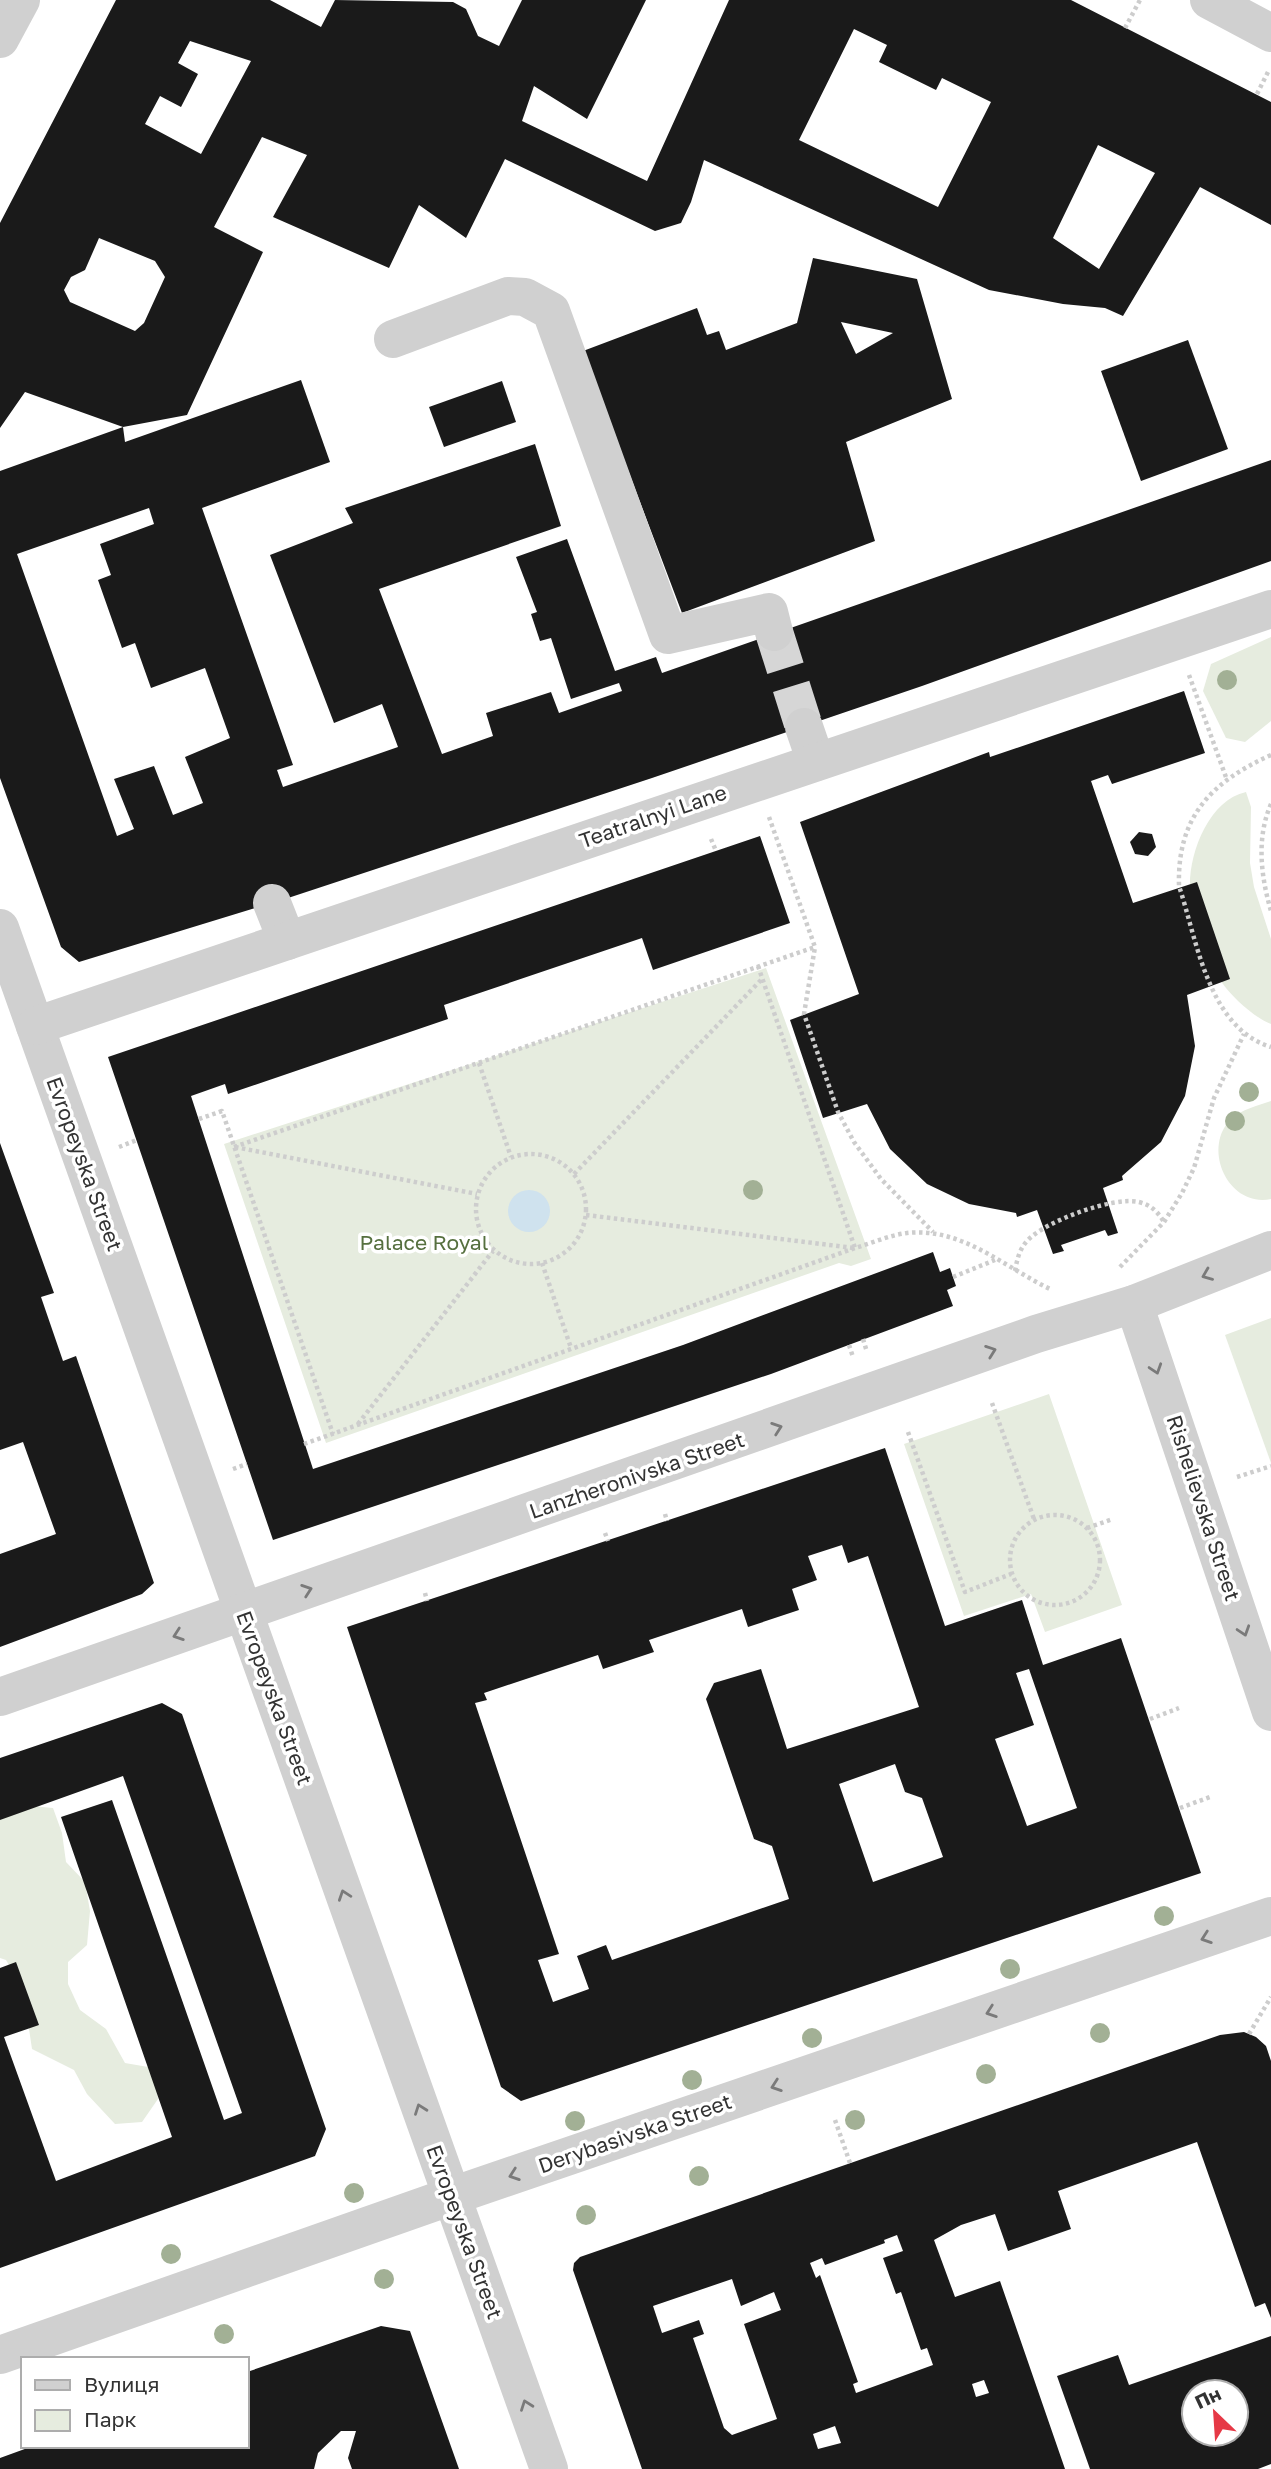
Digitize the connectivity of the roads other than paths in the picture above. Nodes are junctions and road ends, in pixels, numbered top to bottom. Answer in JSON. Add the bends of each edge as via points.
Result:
{"nodes":[{"id":1,"x":21,"y":0,"type":"edge"},
{"id":2,"x":1209,"y":0,"type":"edge"},
{"id":3,"x":1271,"y":33,"type":"edge"},
{"id":4,"x":0,"y":39,"type":"edge"},
{"id":5,"x":393,"y":339,"type":"dead end"},
{"id":6,"x":1271,"y":609,"type":"edge"},
{"id":7,"x":774,"y":632,"type":"tunnel mouth"},
{"id":8,"x":804,"y":727,"type":"tunnel mouth"},
{"id":9,"x":816,"y":762,"type":"junction"},
{"id":10,"x":272,"y":903,"type":"dead end"},
{"id":11,"x":0,"y":928,"type":"edge"},
{"id":12,"x":287,"y":941,"type":"junction"},
{"id":13,"x":35,"y":1026,"type":"junction"},
{"id":14,"x":1271,"y":1250,"type":"edge"},
{"id":15,"x":1134,"y":1304,"type":"junction"},
{"id":16,"x":243,"y":1613,"type":"junction"},
{"id":17,"x":0,"y":1697,"type":"edge"},
{"id":18,"x":1271,"y":1712,"type":"edge"},
{"id":19,"x":1271,"y":1916,"type":"edge"},
{"id":20,"x":452,"y":2196,"type":"junction"},
{"id":21,"x":0,"y":2355,"type":"edge"},
{"id":22,"x":549,"y":2469,"type":"edge"}],
"edges":[{"from":1,"to":4,"type":"street"},
{"from":2,"to":3,"type":"street"},
{"from":5,"to":7,"type":"street","via":[[508,296],[525,297],[551,312],[668,635],[769,612]]},
{"from":6,"to":9,"type":"street","name":"Teatralnyi Lane"},
{"from":8,"to":9,"type":"street"},
{"from":9,"to":12,"type":"street","name":"Teatralnyi Lane"},
{"from":10,"to":12,"type":"street"},
{"from":11,"to":13,"type":"street","name":"Evropeyska Street"},
{"from":12,"to":13,"type":"street","name":"Teatralnyi Lane"},
{"from":13,"to":16,"type":"street","name":"Evropeyska Street"},
{"from":14,"to":15,"type":"street","name":"Lanzheronivska Street","one_way":true},
{"from":16,"to":15,"type":"street","name":"Lanzheronivska Street","one_way":true,"via":[[1036,1334]]},
{"from":15,"to":18,"type":"street","name":"Rishelievska Street","one_way":true},
{"from":16,"to":17,"type":"street","name":"Lanzheronivska Street","one_way":true},
{"from":20,"to":16,"type":"street","name":"Evropeyska Street","one_way":true},
{"from":19,"to":20,"type":"street","name":"Derybasivska Street","one_way":true},
{"from":20,"to":21,"type":"street","name":"Derybasivska Street"},
{"from":22,"to":20,"type":"street","name":"Evropeyska Street","one_way":true}]}
